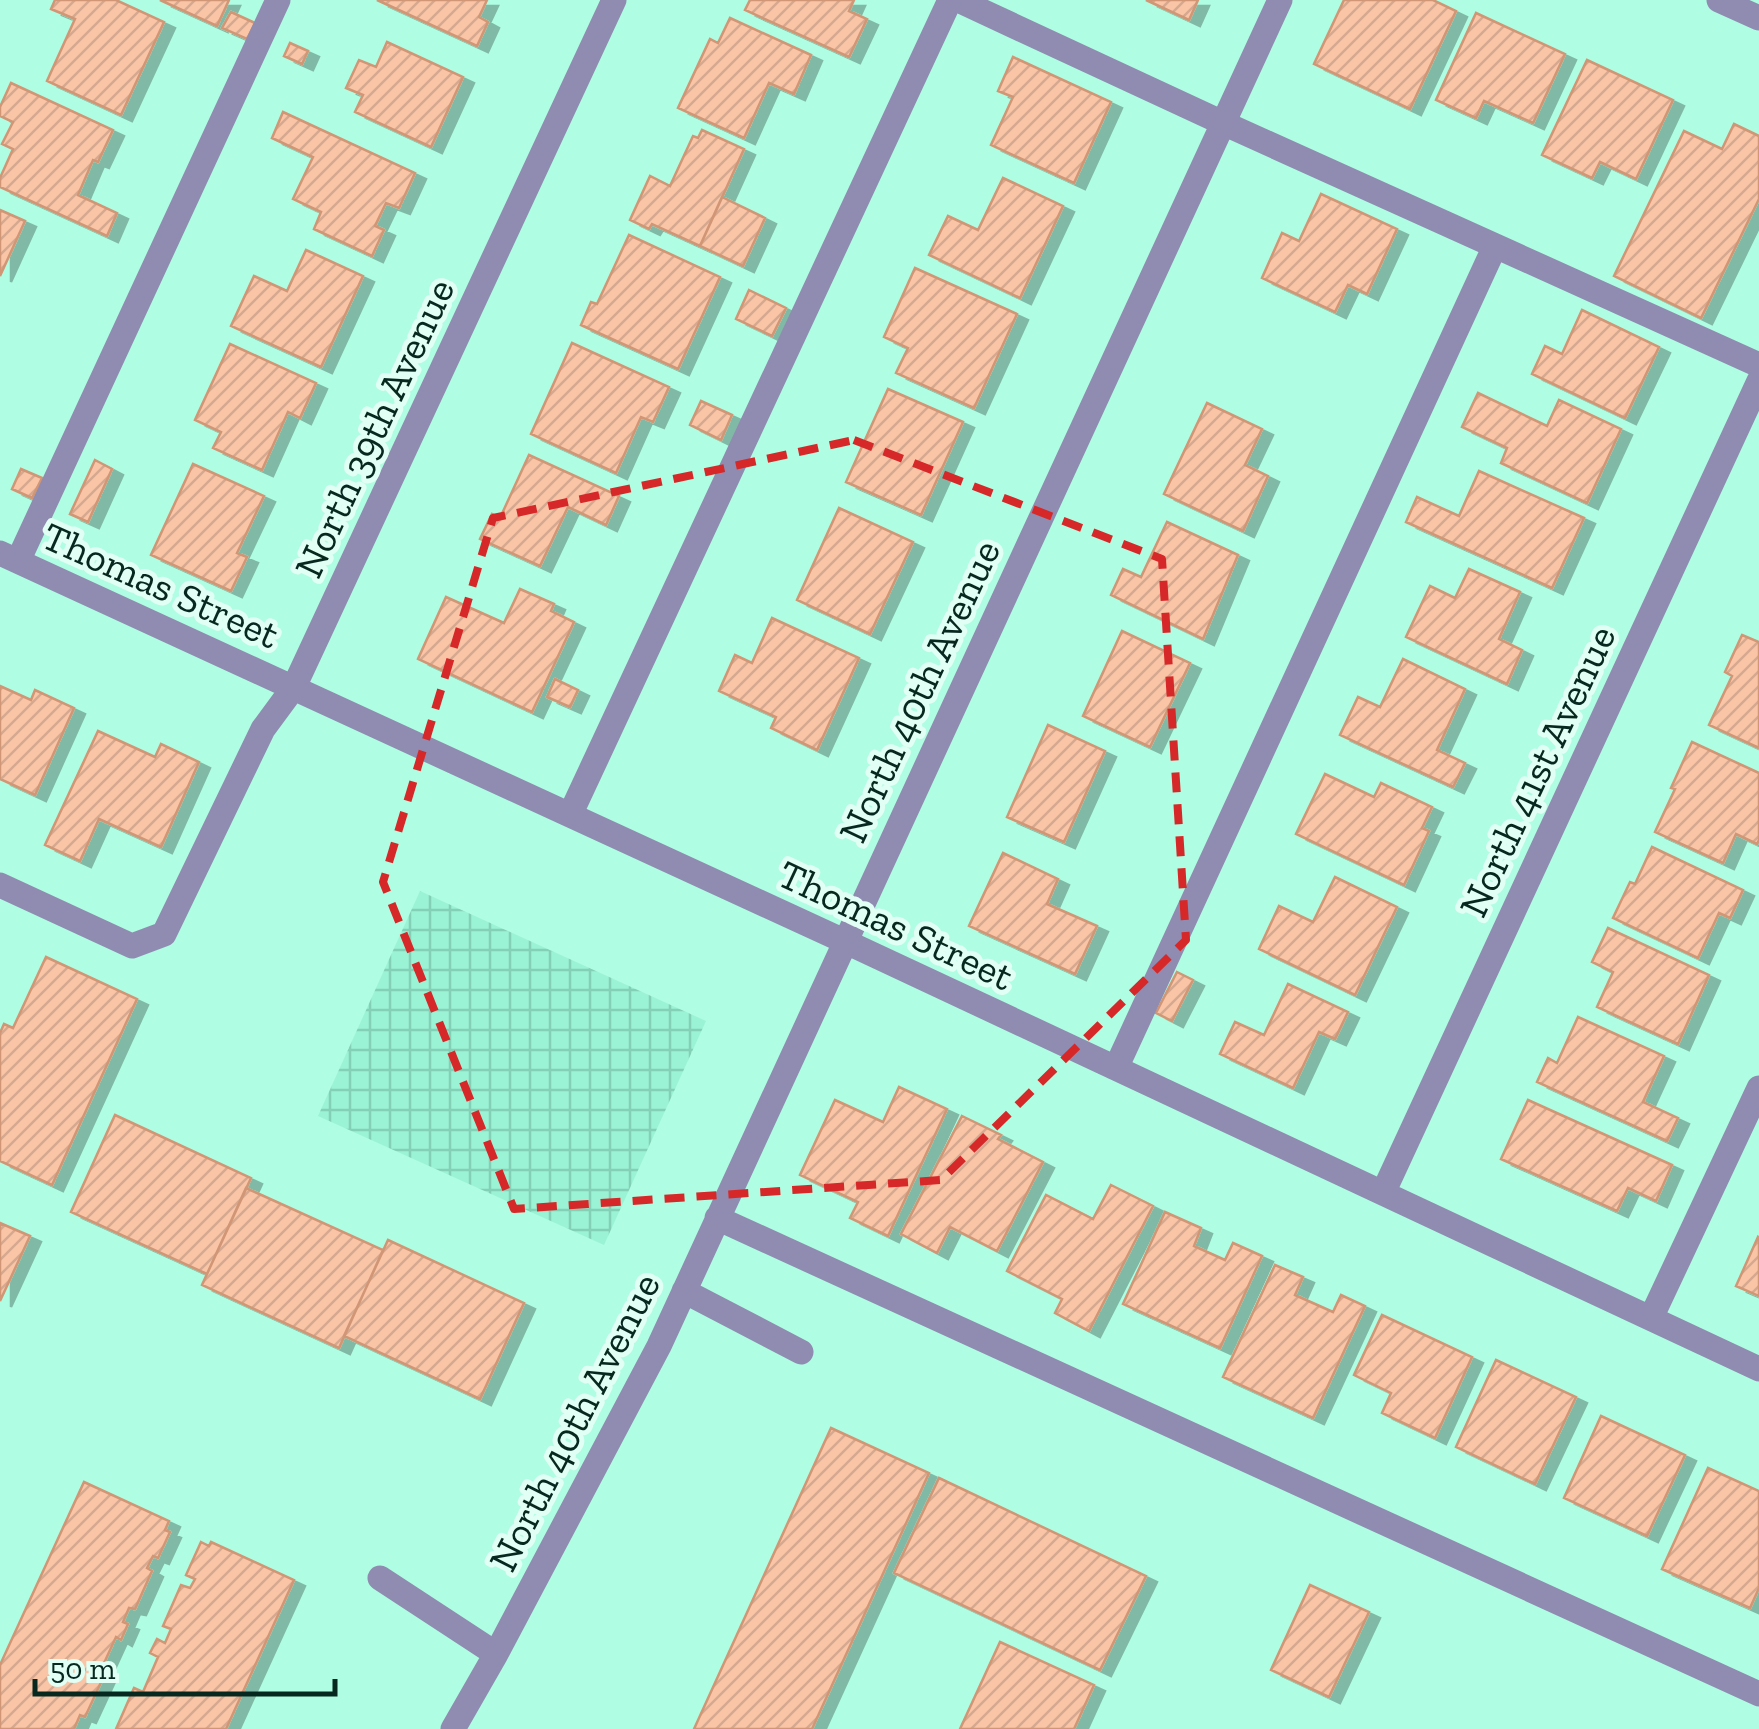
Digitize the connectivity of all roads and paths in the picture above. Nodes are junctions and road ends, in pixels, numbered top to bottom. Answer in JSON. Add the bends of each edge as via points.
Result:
{"nodes":[{"id":1,"x":278,"y":0,"type":"edge"},
{"id":2,"x":614,"y":0,"type":"edge"},
{"id":3,"x":950,"y":0,"type":"edge"},
{"id":4,"x":958,"y":0,"type":"edge"},
{"id":5,"x":1280,"y":0,"type":"edge"},
{"id":6,"x":1718,"y":0,"type":"edge"},
{"id":7,"x":1759,"y":18,"type":"edge"},
{"id":8,"x":1223,"y":122,"type":"junction"},
{"id":9,"x":1495,"y":246,"type":"junction"},
{"id":10,"x":1759,"y":365,"type":"edge"},
{"id":11,"x":1759,"y":381,"type":"edge"},
{"id":12,"x":9,"y":557,"type":"edge"},
{"id":13,"x":294,"y":687,"type":"junction"},
{"id":14,"x":570,"y":815,"type":"junction"},
{"id":15,"x":0,"y":884,"type":"edge"},
{"id":16,"x":844,"y":941,"type":"junction"},
{"id":17,"x":1116,"y":1068,"type":"junction"},
{"id":18,"x":1759,"y":1088,"type":"edge"},
{"id":19,"x":1383,"y":1193,"type":"junction"},
{"id":20,"x":717,"y":1218,"type":"junction"},
{"id":21,"x":684,"y":1292,"type":"junction"},
{"id":22,"x":1650,"y":1318,"type":"junction"},
{"id":23,"x":801,"y":1352,"type":"dead end"},
{"id":24,"x":1759,"y":1369,"type":"edge"},
{"id":25,"x":380,"y":1578,"type":"dead end"},
{"id":26,"x":496,"y":1654,"type":"junction"},
{"id":27,"x":1759,"y":1694,"type":"edge"},
{"id":28,"x":453,"y":1729,"type":"edge"}],
"edges":[{"from":1,"to":12,"type":"street"},
{"from":2,"to":13,"type":"street","name":"North 39th Avenue"},
{"from":3,"to":14,"type":"street"},
{"from":4,"to":8,"type":"street"},
{"from":5,"to":8,"type":"street","name":"North 40th Avenue"},
{"from":6,"to":7,"type":"street"},
{"from":8,"to":9,"type":"street"},
{"from":8,"to":16,"type":"street","name":"North 40th Avenue"},
{"from":9,"to":10,"type":"street"},
{"from":9,"to":17,"type":"street"},
{"from":11,"to":19,"type":"street","name":"North 41st Avenue"},
{"from":12,"to":13,"type":"street","name":"Thomas Street"},
{"from":13,"to":14,"type":"street","name":"Thomas Street"},
{"from":13,"to":15,"type":"street","name":"North 39th Avenue","via":[[263,729],[164,934],[132,946]]},
{"from":14,"to":16,"type":"street","name":"Thomas Street"},
{"from":16,"to":17,"type":"street","name":"Thomas Street"},
{"from":16,"to":20,"type":"street","name":"North 40th Avenue"},
{"from":17,"to":19,"type":"street","name":"Thomas Street"},
{"from":18,"to":22,"type":"street"},
{"from":19,"to":22,"type":"street","name":"Thomas Street"},
{"from":20,"to":21,"type":"street","name":"North 40th Avenue"},
{"from":20,"to":27,"type":"street"},
{"from":21,"to":23,"type":"street"},
{"from":21,"to":26,"type":"street","name":"North 40th Avenue"},
{"from":22,"to":24,"type":"street","name":"Thomas Street"},
{"from":25,"to":26,"type":"street"},
{"from":26,"to":28,"type":"street","name":"North 40th Avenue"}]}
